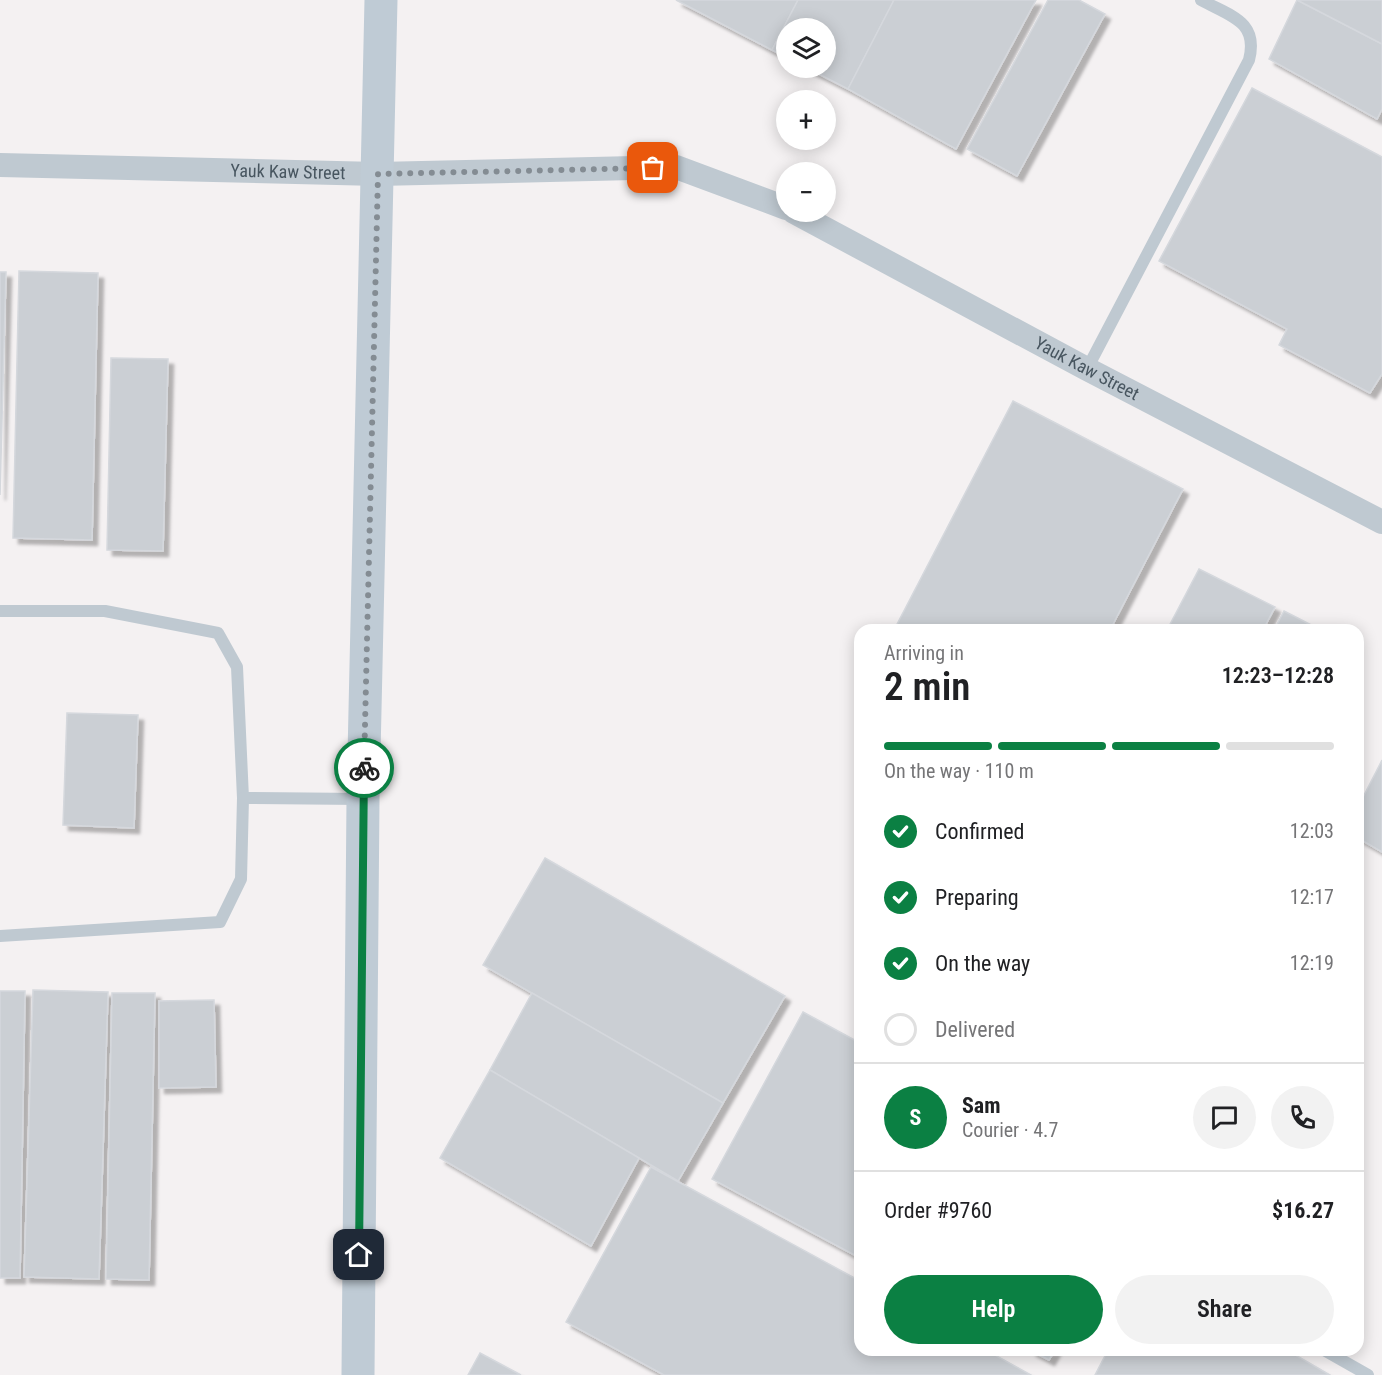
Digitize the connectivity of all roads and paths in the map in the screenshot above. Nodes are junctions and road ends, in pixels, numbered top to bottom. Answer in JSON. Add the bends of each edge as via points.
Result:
{"nodes":[{"id":1,"x":381,"y":0,"type":"edge"},
{"id":2,"x":1201,"y":0,"type":"edge"},
{"id":3,"x":0,"y":165,"type":"edge"},
{"id":4,"x":378,"y":174,"type":"junction"},
{"id":5,"x":776,"y":204,"type":"edge"},
{"id":6,"x":813,"y":222,"type":"edge"},
{"id":7,"x":1087,"y":369,"type":"junction"},
{"id":8,"x":1382,"y":522,"type":"edge"},
{"id":9,"x":0,"y":611,"type":"edge"},
{"id":10,"x":243,"y":798,"type":"junction"},
{"id":11,"x":363,"y":799,"type":"junction"},
{"id":12,"x":0,"y":936,"type":"edge"},
{"id":13,"x":1335,"y":1356,"type":"edge"},
{"id":14,"x":358,"y":1375,"type":"edge"},
{"id":15,"x":1368,"y":1375,"type":"edge"}],
"edges":[{"from":1,"to":4,"type":"street"},
{"from":2,"to":7,"type":"lane","via":[[1239,20],[1250,32],[1253,45],[1249,60]]},
{"from":3,"to":4,"type":"street","name":"Yauk Kaw Street"},
{"from":4,"to":5,"type":"street","name":"Yauk Kaw Street","via":[[676,167]]},
{"from":4,"to":11,"type":"street"},
{"from":6,"to":7,"type":"street","name":"Yauk Kaw Street"},
{"from":7,"to":8,"type":"street","name":"Yauk Kaw Street"},
{"from":9,"to":10,"type":"lane","via":[[105,611],[218,633],[237,668]]},
{"from":10,"to":11,"type":"lane"},
{"from":10,"to":12,"type":"lane","via":[[241,879],[220,922]]},
{"from":11,"to":14,"type":"street"},
{"from":13,"to":15,"type":"lane"}]}
